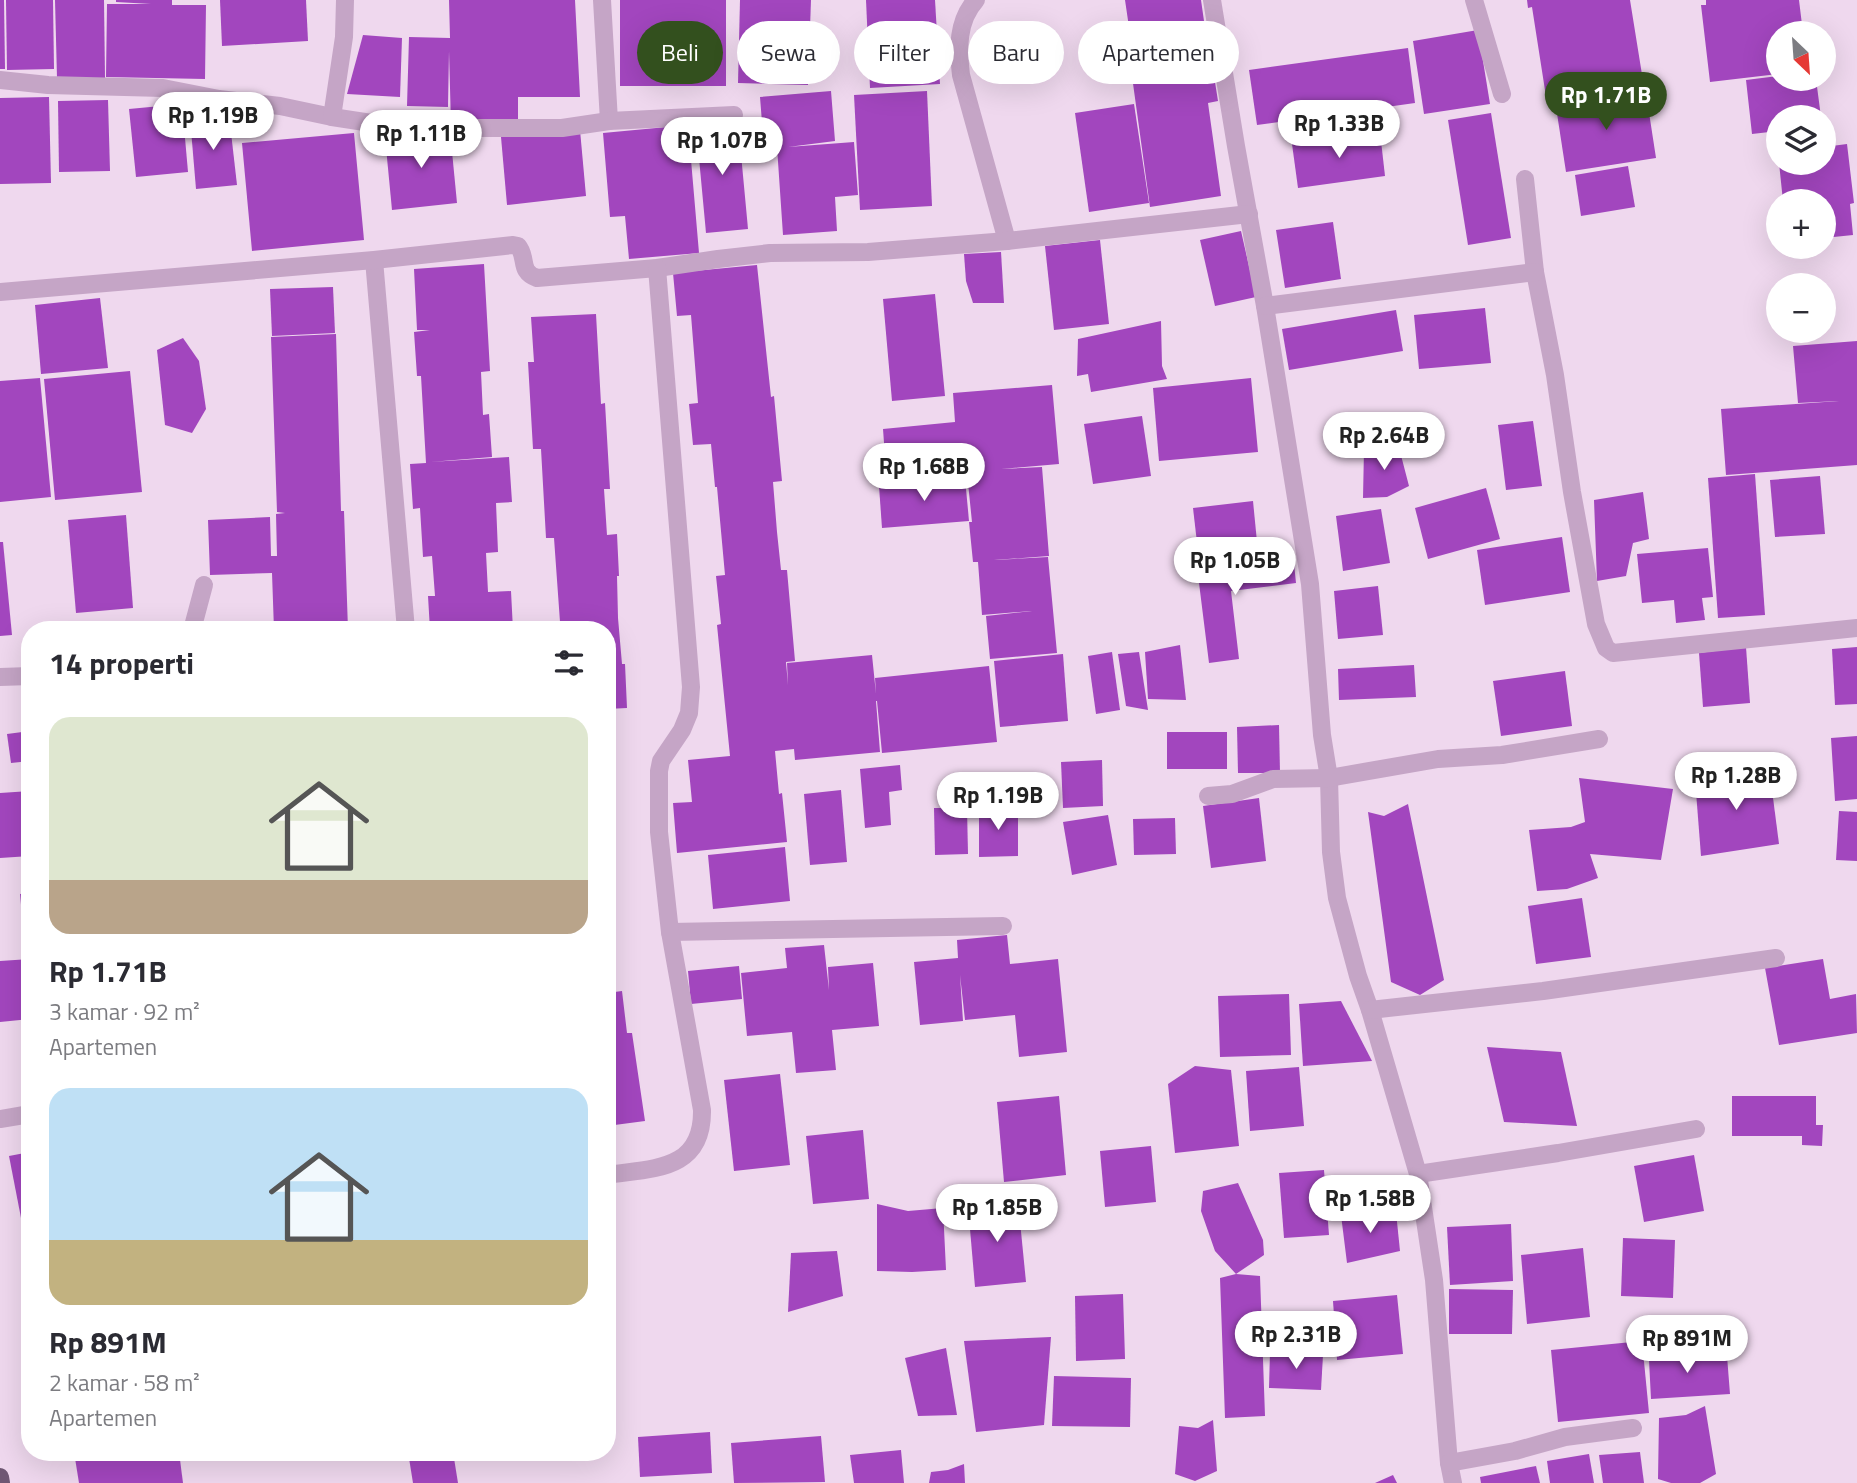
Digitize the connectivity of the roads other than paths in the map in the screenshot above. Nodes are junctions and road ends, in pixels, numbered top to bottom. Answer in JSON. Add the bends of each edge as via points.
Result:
{"nodes":[{"id":1,"x":345,"y":0,"type":"edge"},
{"id":2,"x":602,"y":0,"type":"edge"},
{"id":3,"x":976,"y":0,"type":"edge"},
{"id":4,"x":1212,"y":0,"type":"edge"},
{"id":5,"x":1474,"y":0,"type":"edge"},
{"id":6,"x":0,"y":80,"type":"edge"},
{"id":7,"x":1502,"y":94,"type":"dead end"},
{"id":8,"x":734,"y":115,"type":"dead end"},
{"id":9,"x":332,"y":117,"type":"junction"},
{"id":10,"x":610,"y":121,"type":"junction"},
{"id":11,"x":1525,"y":179,"type":"dead end"},
{"id":12,"x":1249,"y":214,"type":"junction"},
{"id":13,"x":1007,"y":240,"type":"junction"},
{"id":14,"x":374,"y":260,"type":"junction"},
{"id":15,"x":657,"y":268,"type":"junction"},
{"id":16,"x":1535,"y":272,"type":"junction"},
{"id":17,"x":0,"y":292,"type":"edge"},
{"id":18,"x":1265,"y":306,"type":"junction"},
{"id":19,"x":204,"y":585,"type":"dead end"},
{"id":20,"x":194,"y":621,"type":"edge"},
{"id":21,"x":405,"y":621,"type":"edge"},
{"id":22,"x":1857,"y":628,"type":"edge"},
{"id":23,"x":21,"y":676,"type":"edge"},
{"id":24,"x":0,"y":677,"type":"edge"},
{"id":25,"x":1599,"y":739,"type":"dead end"},
{"id":26,"x":1329,"y":778,"type":"junction"},
{"id":27,"x":1209,"y":796,"type":"dead end"},
{"id":28,"x":1003,"y":926,"type":"dead end"},
{"id":29,"x":670,"y":932,"type":"junction"},
{"id":30,"x":1776,"y":958,"type":"dead end"},
{"id":31,"x":1370,"y":1010,"type":"junction"},
{"id":32,"x":21,"y":1116,"type":"edge"},
{"id":33,"x":0,"y":1119,"type":"edge"},
{"id":34,"x":1696,"y":1129,"type":"dead end"},
{"id":35,"x":616,"y":1174,"type":"edge"},
{"id":36,"x":1418,"y":1174,"type":"junction"},
{"id":37,"x":1633,"y":1428,"type":"dead end"},
{"id":38,"x":1449,"y":1463,"type":"junction"},
{"id":39,"x":0,"y":1477,"type":"edge"},
{"id":40,"x":1,"y":1483,"type":"edge"},
{"id":41,"x":1453,"y":1483,"type":"edge"}],
"edges":[{"from":1,"to":9,"type":"street"},
{"from":2,"to":10,"type":"street"},
{"from":3,"to":13,"type":"street","via":[[962,25],[961,75]]},
{"from":4,"to":12,"type":"street"},
{"from":5,"to":7,"type":"street"},
{"from":6,"to":9,"type":"street","via":[[163,89]]},
{"from":8,"to":10,"type":"street"},
{"from":9,"to":10,"type":"street","via":[[458,128],[562,128]]},
{"from":11,"to":16,"type":"street"},
{"from":12,"to":13,"type":"street"},
{"from":12,"to":18,"type":"street"},
{"from":13,"to":15,"type":"street","via":[[867,252],[770,253]]},
{"from":14,"to":15,"type":"street","via":[[513,245],[521,250],[524,269],[537,278]]},
{"from":14,"to":17,"type":"street"},
{"from":14,"to":21,"type":"street"},
{"from":15,"to":29,"type":"street","via":[[691,687],[689,713],[659,771],[659,832]]},
{"from":16,"to":18,"type":"street"},
{"from":16,"to":22,"type":"street","via":[[1596,624],[1606,648],[1613,653]]},
{"from":18,"to":26,"type":"street","via":[[1310,584]]},
{"from":19,"to":20,"type":"street"},
{"from":23,"to":24,"type":"street"},
{"from":25,"to":26,"type":"street"},
{"from":26,"to":27,"type":"street","via":[[1273,779],[1232,794]]},
{"from":26,"to":31,"type":"street","via":[[1337,898]]},
{"from":28,"to":29,"type":"street"},
{"from":29,"to":35,"type":"street","via":[[703,1126],[684,1156],[669,1166]]},
{"from":30,"to":31,"type":"street"},
{"from":31,"to":36,"type":"street"},
{"from":32,"to":33,"type":"street"},
{"from":34,"to":36,"type":"street"},
{"from":36,"to":38,"type":"street","via":[[1434,1280]]},
{"from":37,"to":38,"type":"street","via":[[1565,1437]]},
{"from":38,"to":41,"type":"street"},
{"from":39,"to":40,"type":"main road"}]}
